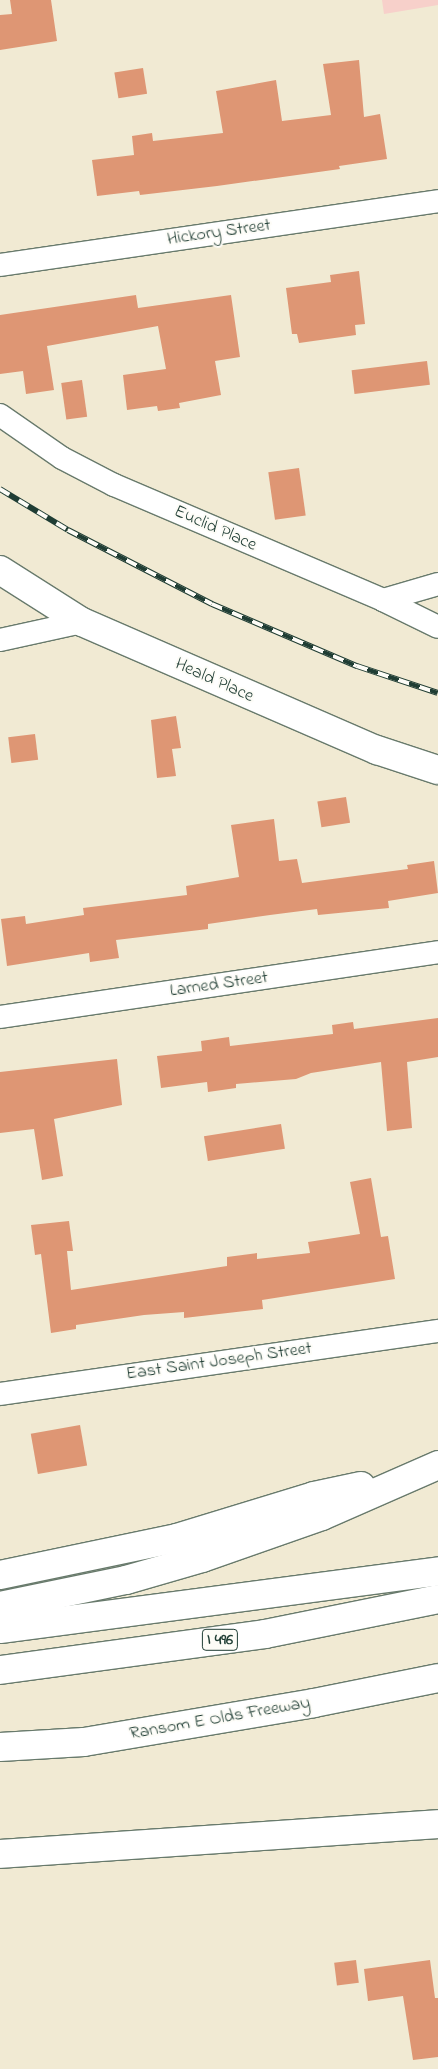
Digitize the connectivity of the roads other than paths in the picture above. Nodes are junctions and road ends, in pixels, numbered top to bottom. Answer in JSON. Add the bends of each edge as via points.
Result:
{"nodes":[{"id":1,"x":438,"y":201,"type":"edge"},
{"id":2,"x":0,"y":265,"type":"edge"},
{"id":3,"x":0,"y":415,"type":"edge"},
{"id":4,"x":0,"y":570,"type":"edge"},
{"id":5,"x":438,"y":584,"type":"edge"},
{"id":6,"x":383,"y":600,"type":"junction"},
{"id":7,"x":82,"y":622,"type":"junction"},
{"id":8,"x":438,"y":627,"type":"edge"},
{"id":9,"x":0,"y":640,"type":"edge"},
{"id":10,"x":438,"y":770,"type":"edge"},
{"id":11,"x":438,"y":952,"type":"edge"},
{"id":12,"x":0,"y":1017,"type":"edge"},
{"id":13,"x":438,"y":1330,"type":"edge"},
{"id":14,"x":0,"y":1394,"type":"edge"},
{"id":15,"x":428,"y":1469,"type":"edge"},
{"id":16,"x":438,"y":1571,"type":"edge"},
{"id":17,"x":0,"y":1576,"type":"edge"},
{"id":18,"x":438,"y":1599,"type":"edge"},
{"id":19,"x":0,"y":1606,"type":"edge"},
{"id":20,"x":0,"y":1629,"type":"edge"},
{"id":21,"x":0,"y":1670,"type":"edge"},
{"id":22,"x":438,"y":1678,"type":"edge"},
{"id":23,"x":84,"y":1742,"type":"junction"},
{"id":24,"x":0,"y":1747,"type":"edge"},
{"id":25,"x":0,"y":1763,"type":"edge"},
{"id":26,"x":438,"y":1824,"type":"edge"},
{"id":27,"x":0,"y":1854,"type":"edge"}],
"edges":[{"from":1,"to":2,"type":"street","name":"Hickory Street"},
{"from":3,"to":6,"type":"street","name":"Euclid Place","via":[[62,458],[114,485]]},
{"from":4,"to":7,"type":"main road","name":"Heald Place"},
{"from":5,"to":6,"type":"street"},
{"from":6,"to":8,"type":"street","name":"Euclid Place"},
{"from":7,"to":9,"type":"street"},
{"from":7,"to":10,"type":"main road","name":"Heald Place","via":[[377,750]]},
{"from":11,"to":12,"type":"street","name":"Larned Street"},
{"from":13,"to":14,"type":"street","name":"East Saint Joseph Street"},
{"from":15,"to":17,"type":"main road","via":[[314,1496],[177,1538]]},
{"from":15,"to":19,"type":"main road","via":[[322,1516],[202,1558],[126,1580]]},
{"from":16,"to":20,"type":"main road"},
{"from":18,"to":21,"type":"main road","number":"I 496","via":[[266,1634]]},
{"from":22,"to":23,"type":"main road","name":"Ransom E Olds Freeway","via":[[314,1703]]},
{"from":23,"to":24,"type":"main road","name":"Ransom E Olds Freeway"},
{"from":23,"to":25,"type":"main road"},
{"from":26,"to":27,"type":"main road"}]}
